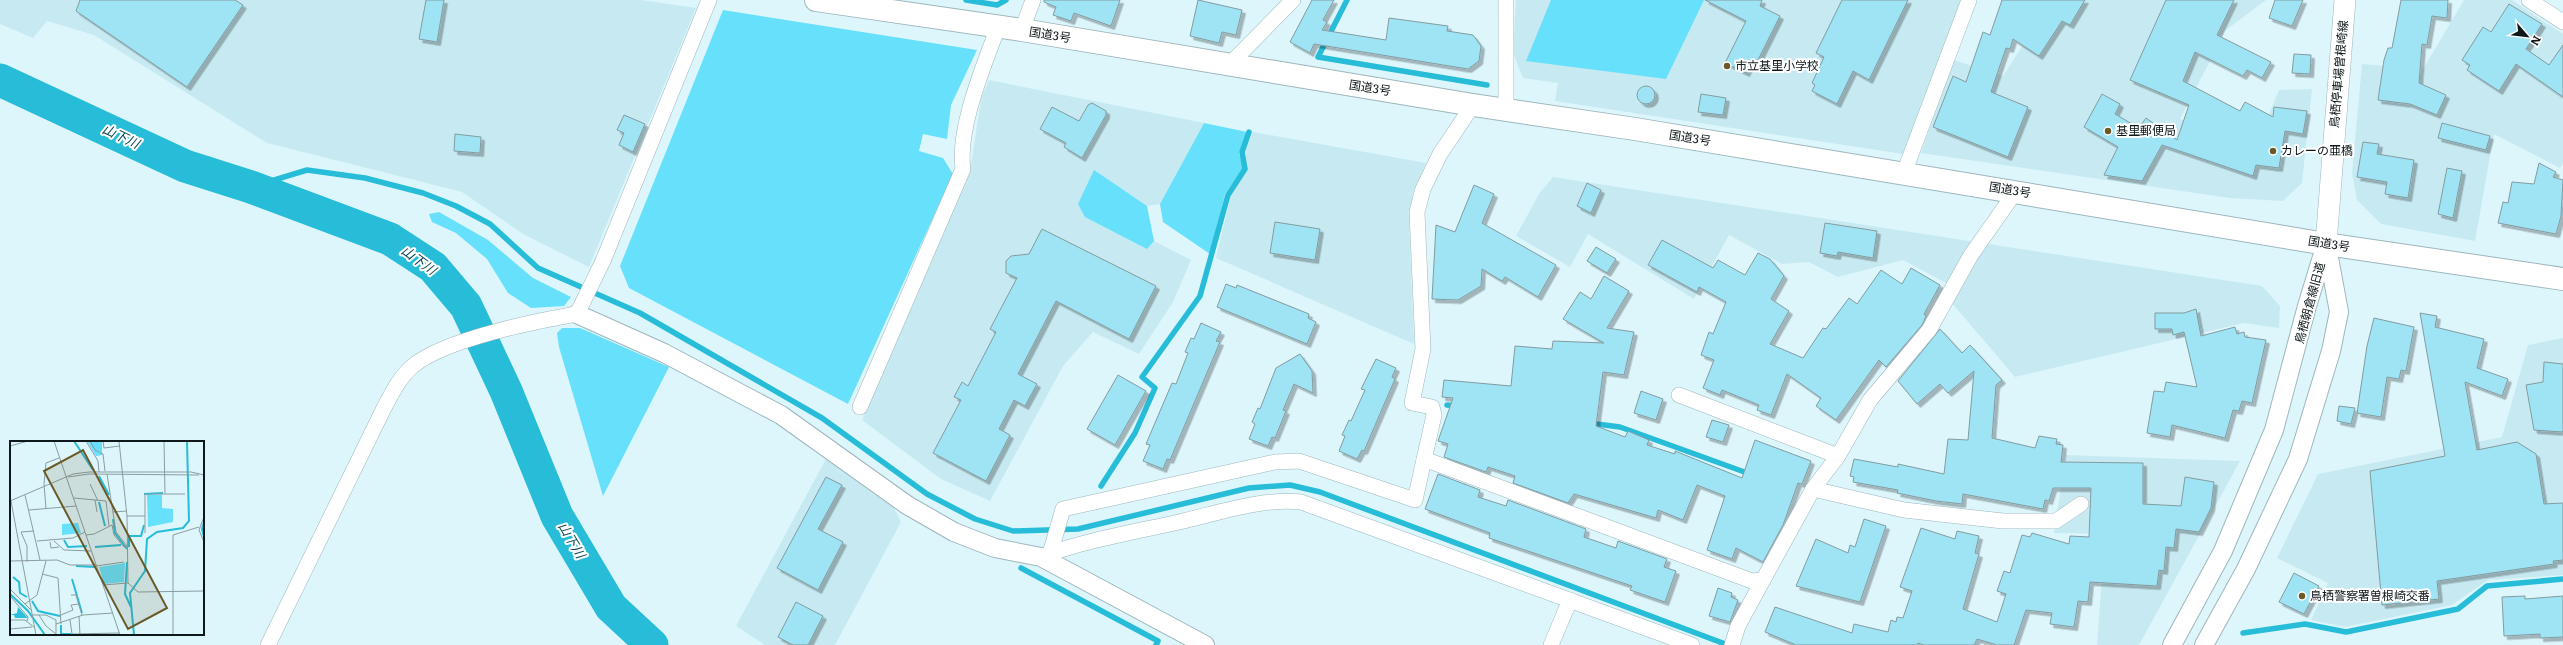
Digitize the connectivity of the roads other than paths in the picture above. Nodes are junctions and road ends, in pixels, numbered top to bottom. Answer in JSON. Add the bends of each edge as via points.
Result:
{"nodes":[{"id":1,"x":709,"y":0,"type":"edge"},
{"id":2,"x":816,"y":0,"type":"edge"},
{"id":3,"x":1033,"y":0,"type":"edge"},
{"id":4,"x":1293,"y":0,"type":"edge"},
{"id":5,"x":1506,"y":0,"type":"edge"},
{"id":6,"x":1969,"y":0,"type":"edge"},
{"id":7,"x":2345,"y":0,"type":"edge"},
{"id":8,"x":2530,"y":0,"type":"edge"},
{"id":9,"x":2563,"y":22,"type":"edge"},
{"id":10,"x":998,"y":27,"type":"junction"},
{"id":11,"x":1022,"y":30,"type":"junction"},
{"id":12,"x":1229,"y":65,"type":"junction"},
{"id":13,"x":1473,"y":105,"type":"junction"},
{"id":14,"x":1506,"y":108,"type":"junction"},
{"id":15,"x":1904,"y":173,"type":"junction"},
{"id":16,"x":2016,"y":191,"type":"junction"},
{"id":17,"x":2326,"y":244,"type":"junction"},
{"id":18,"x":2563,"y":279,"type":"edge"},
{"id":19,"x":578,"y":314,"type":"junction"},
{"id":20,"x":1680,"y":395,"type":"dead end"},
{"id":21,"x":860,"y":407,"type":"dead end"},
{"id":22,"x":1838,"y":456,"type":"junction"},
{"id":23,"x":1424,"y":459,"type":"junction"},
{"id":24,"x":1813,"y":489,"type":"junction"},
{"id":25,"x":2081,"y":504,"type":"dead end"},
{"id":26,"x":1045,"y":556,"type":"junction"},
{"id":27,"x":1763,"y":580,"type":"junction"},
{"id":28,"x":1570,"y":600,"type":"junction"},
{"id":29,"x":268,"y":645,"type":"edge"},
{"id":30,"x":1205,"y":645,"type":"edge"},
{"id":31,"x":1552,"y":645,"type":"edge"},
{"id":32,"x":1692,"y":645,"type":"edge"},
{"id":33,"x":1732,"y":645,"type":"edge"},
{"id":34,"x":2172,"y":645,"type":"edge"},
{"id":35,"x":2204,"y":645,"type":"edge"}],
"edges":[{"from":1,"to":19,"type":"street","via":[[598,272]]},
{"from":2,"to":10,"type":"highway","name":"国道3号"},
{"from":3,"to":11,"type":"street"},
{"from":4,"to":12,"type":"street"},
{"from":5,"to":14,"type":"street"},
{"from":6,"to":15,"type":"street"},
{"from":7,"to":17,"type":"main road","name":"鳥栖停車場曽根崎線"},
{"from":8,"to":9,"type":"street"},
{"from":10,"to":11,"type":"highway","name":"国道3号"},
{"from":10,"to":21,"type":"street","via":[[976,88],[961,154],[963,169]]},
{"from":11,"to":12,"type":"highway","name":"国道3号"},
{"from":12,"to":13,"type":"highway","name":"国道3号"},
{"from":13,"to":14,"type":"highway","name":"国道3号"},
{"from":13,"to":23,"type":"street","via":[[1440,154],[1423,189],[1416,212],[1423,349],[1412,403],[1432,407],[1434,415]]},
{"from":14,"to":15,"type":"highway","name":"国道3号"},
{"from":15,"to":16,"type":"highway","name":"国道3号"},
{"from":16,"to":17,"type":"highway","name":"国道3号"},
{"from":16,"to":22,"type":"street","via":[[1971,255],[1929,330],[1870,400]]},
{"from":17,"to":18,"type":"highway","name":"国道3号"},
{"from":17,"to":34,"type":"street","name":"鳥栖朝倉線旧道","via":[[2274,430],[2223,551]]},
{"from":17,"to":35,"type":"street","name":"鳥栖朝倉線旧道","via":[[2339,312],[2331,351],[2312,414],[2298,459],[2273,513]]},
{"from":19,"to":26,"type":"street","via":[[664,353],[780,415],[907,504],[954,532],[995,548]]},
{"from":19,"to":29,"type":"street","via":[[538,321],[444,348],[414,365],[396,387]]},
{"from":20,"to":22,"type":"street"},
{"from":22,"to":24,"type":"street"},
{"from":23,"to":26,"type":"street","via":[[1415,500],[1299,461],[1275,462],[1063,509]]},
{"from":23,"to":27,"type":"street","via":[[1752,581]]},
{"from":24,"to":25,"type":"street","via":[[1904,510],[2003,521],[2056,521]]},
{"from":24,"to":27,"type":"street"},
{"from":26,"to":28,"type":"street","via":[[1072,546],[1282,500],[1302,502],[1330,511],[1405,542]]},
{"from":26,"to":30,"type":"street"},
{"from":27,"to":33,"type":"street","via":[[1738,626]]},
{"from":28,"to":31,"type":"street"},
{"from":28,"to":32,"type":"street"}]}
